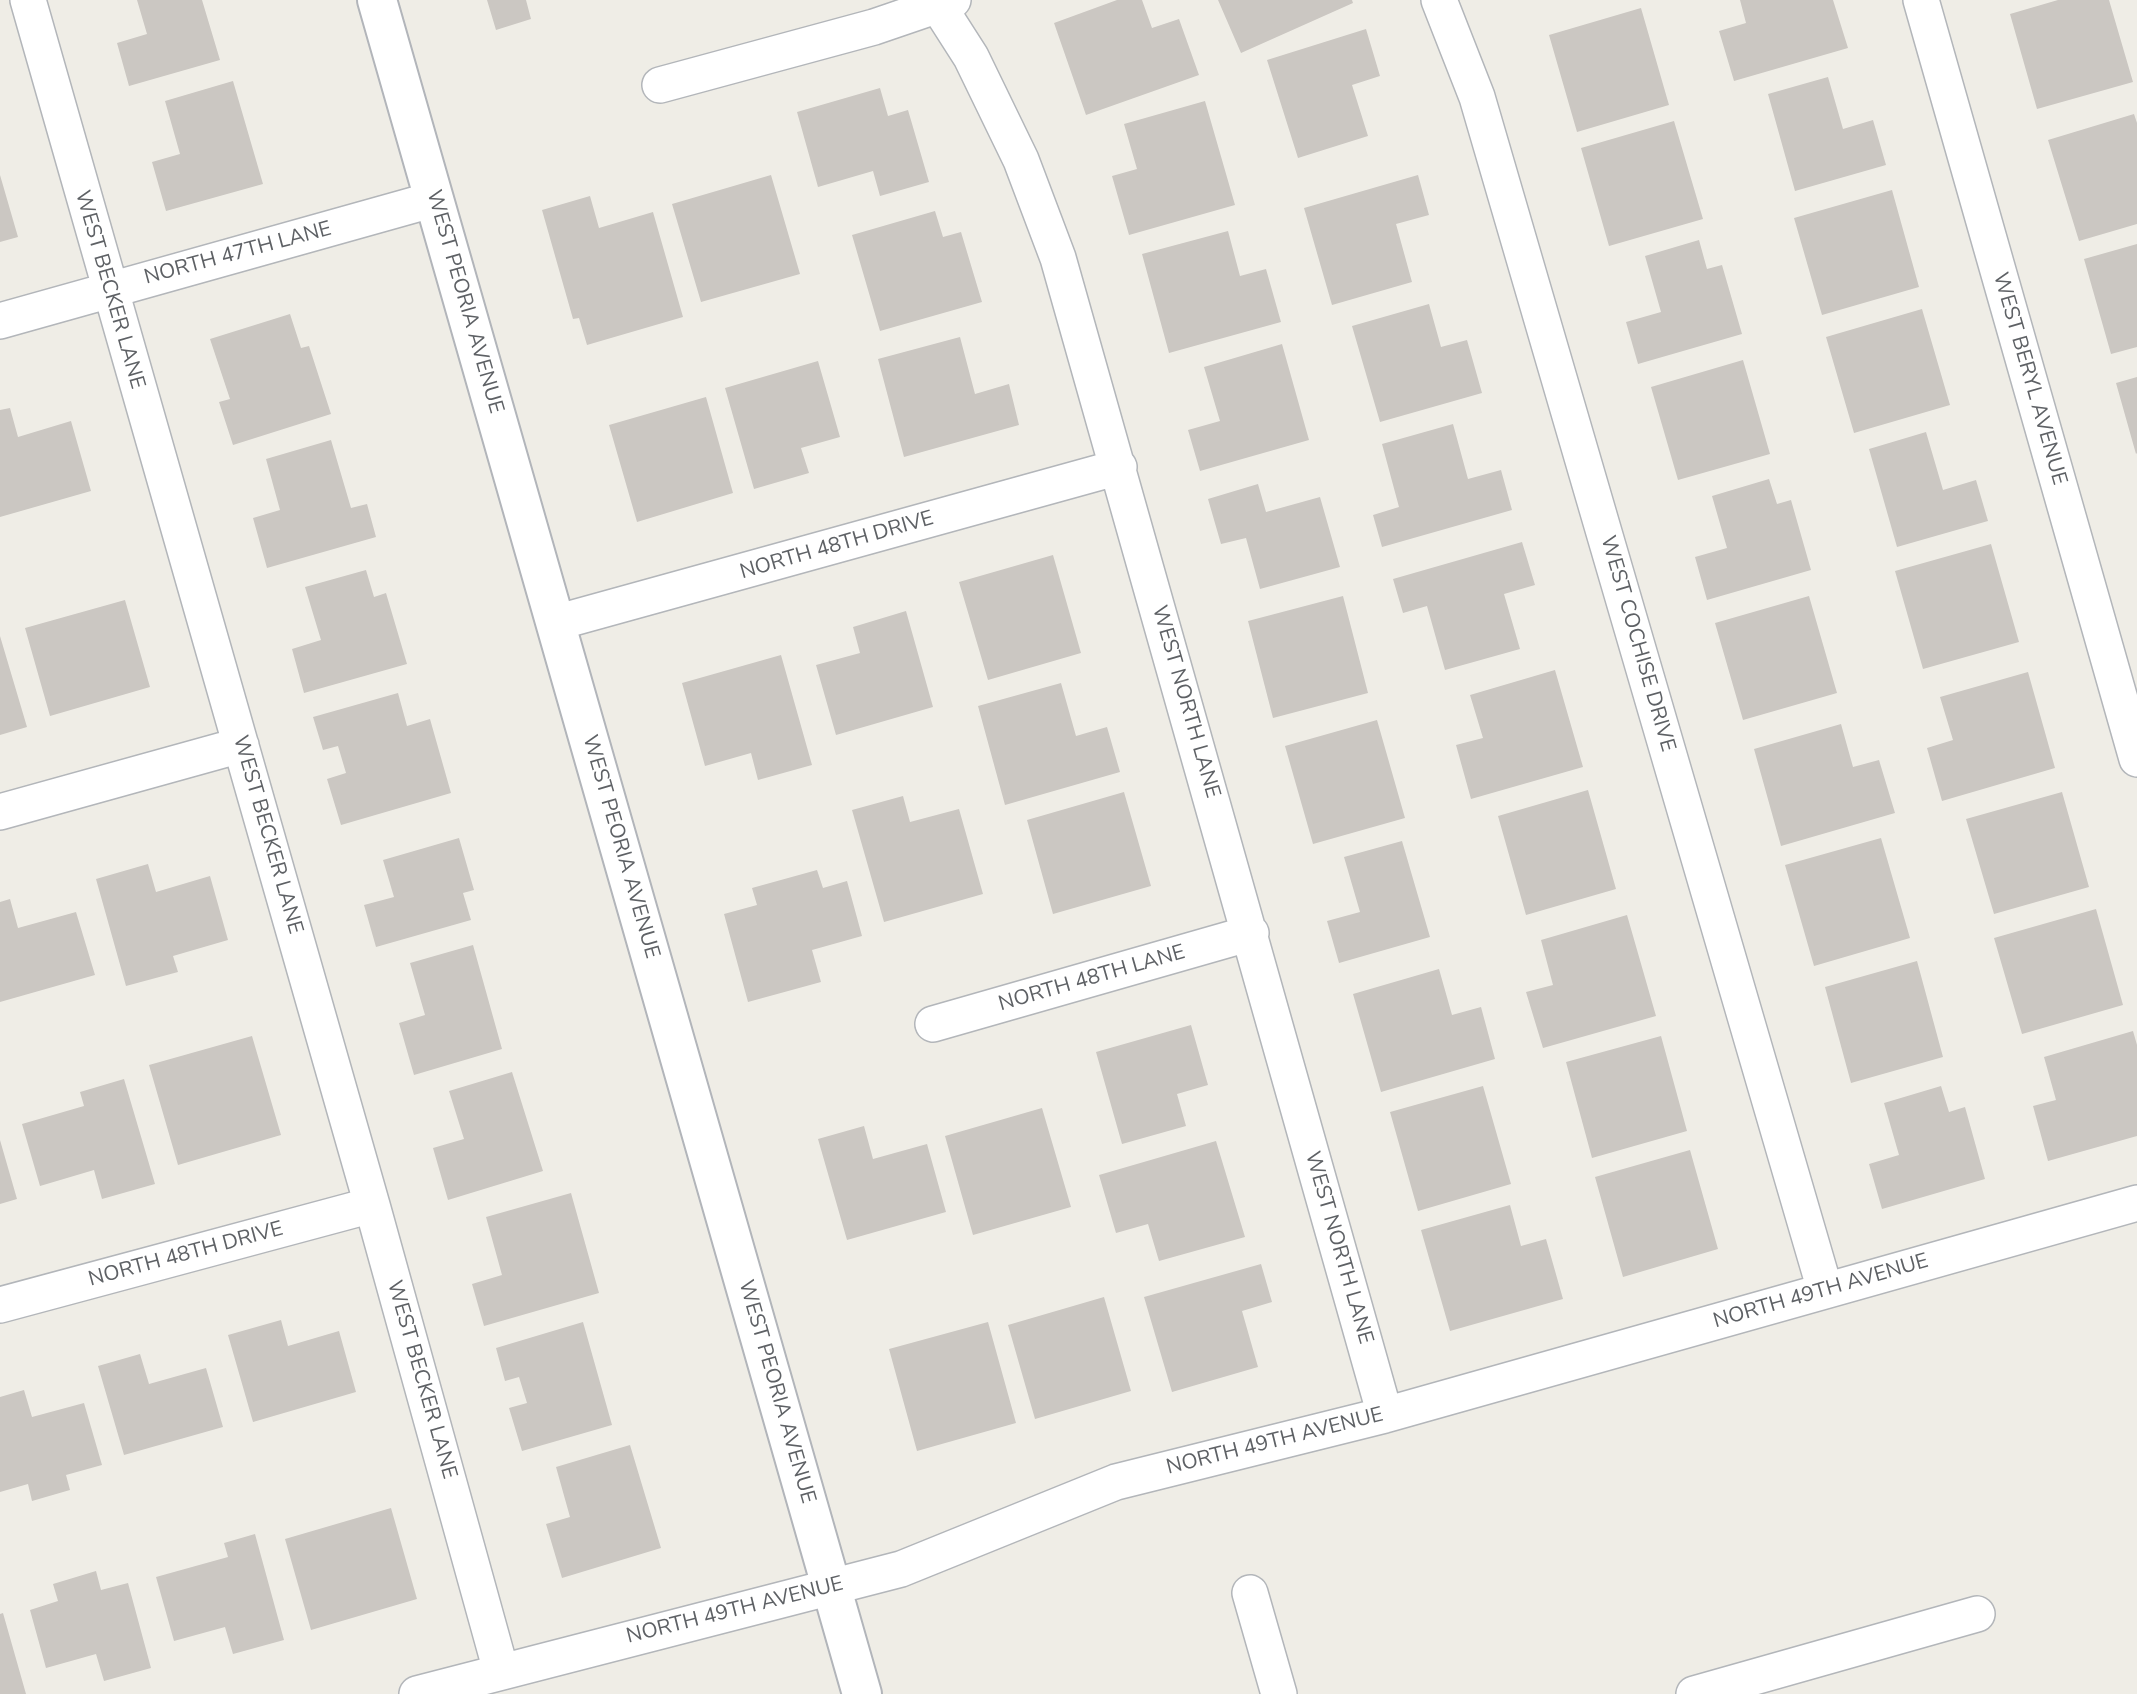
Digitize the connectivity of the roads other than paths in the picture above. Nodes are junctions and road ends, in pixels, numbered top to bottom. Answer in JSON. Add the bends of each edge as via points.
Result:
{"nodes":[{"id":1,"x":28,"y":0,"type":"edge"},
{"id":2,"x":377,"y":0,"type":"edge"},
{"id":3,"x":1921,"y":0,"type":"edge"},
{"id":4,"x":946,"y":3,"type":"edge"},
{"id":5,"x":1451,"y":4,"type":"edge"},
{"id":6,"x":660,"y":85,"type":"dead end"},
{"id":7,"x":435,"y":200,"type":"junction"},
{"id":8,"x":109,"y":290,"type":"junction"},
{"id":9,"x":0,"y":321,"type":"edge"},
{"id":10,"x":1119,"y":467,"type":"junction"},
{"id":11,"x":555,"y":623,"type":"junction"},
{"id":12,"x":241,"y":745,"type":"junction"},
{"id":13,"x":2137,"y":759,"type":"edge"},
{"id":14,"x":0,"y":812,"type":"edge"},
{"id":15,"x":1251,"y":933,"type":"junction"},
{"id":16,"x":933,"y":1024,"type":"dead end"},
{"id":17,"x":2137,"y":1203,"type":"edge"},
{"id":18,"x":372,"y":1205,"type":"junction"},
{"id":19,"x":1825,"y":1290,"type":"junction"},
{"id":20,"x":0,"y":1305,"type":"edge"},
{"id":21,"x":1385,"y":1415,"type":"junction"},
{"id":22,"x":831,"y":1586,"type":"junction"},
{"id":23,"x":1250,"y":1593,"type":"dead end"},
{"id":24,"x":1977,"y":1614,"type":"dead end"},
{"id":25,"x":501,"y":1671,"type":"junction"},
{"id":26,"x":1796,"y":1680,"type":"edge"},
{"id":27,"x":417,"y":1694,"type":"edge"},
{"id":28,"x":862,"y":1694,"type":"edge"},
{"id":29,"x":1279,"y":1694,"type":"edge"},
{"id":30,"x":1694,"y":1694,"type":"edge"}],
"edges":[{"from":1,"to":8,"type":"street","name":"WEST BECKER LANE"},
{"from":2,"to":7,"type":"main road","name":"WEST PEORIA AVENUE"},
{"from":3,"to":13,"type":"street","name":"WEST BERYL AVENUE"},
{"from":4,"to":6,"type":"street"},
{"from":4,"to":10,"type":"street","name":"WEST NORTH LANE","via":[[1021,160],[1058,258]]},
{"from":5,"to":19,"type":"street","name":"WEST COCHISE DRIVE"},
{"from":7,"to":8,"type":"street","name":"NORTH 47TH LANE"},
{"from":7,"to":11,"type":"main road","name":"WEST PEORIA AVENUE"},
{"from":8,"to":9,"type":"street","name":"NORTH 47TH LANE"},
{"from":8,"to":12,"type":"street","name":"WEST BECKER LANE"},
{"from":10,"to":11,"type":"street","name":"NORTH 48TH DRIVE"},
{"from":10,"to":15,"type":"street","name":"WEST NORTH LANE"},
{"from":11,"to":22,"type":"main road","name":"WEST PEORIA AVENUE"},
{"from":12,"to":14,"type":"street"},
{"from":12,"to":18,"type":"street","name":"WEST BECKER LANE"},
{"from":15,"to":16,"type":"street","name":"NORTH 48TH LANE"},
{"from":15,"to":21,"type":"street","name":"WEST NORTH LANE"},
{"from":17,"to":19,"type":"street","name":"NORTH 49TH AVENUE"},
{"from":18,"to":20,"type":"street","name":"NORTH 48TH DRIVE"},
{"from":18,"to":25,"type":"street","name":"WEST BECKER LANE"},
{"from":19,"to":21,"type":"street","name":"NORTH 49TH AVENUE"},
{"from":21,"to":22,"type":"street","name":"NORTH 49TH AVENUE","via":[[1116,1482],[901,1569]]},
{"from":22,"to":25,"type":"street","name":"NORTH 49TH AVENUE"},
{"from":22,"to":28,"type":"main road","name":"WEST PEORIA AVENUE"},
{"from":23,"to":29,"type":"street"},
{"from":24,"to":26,"type":"street"},
{"from":25,"to":27,"type":"street","name":"NORTH 49TH AVENUE"},
{"from":26,"to":30,"type":"street"}]}
